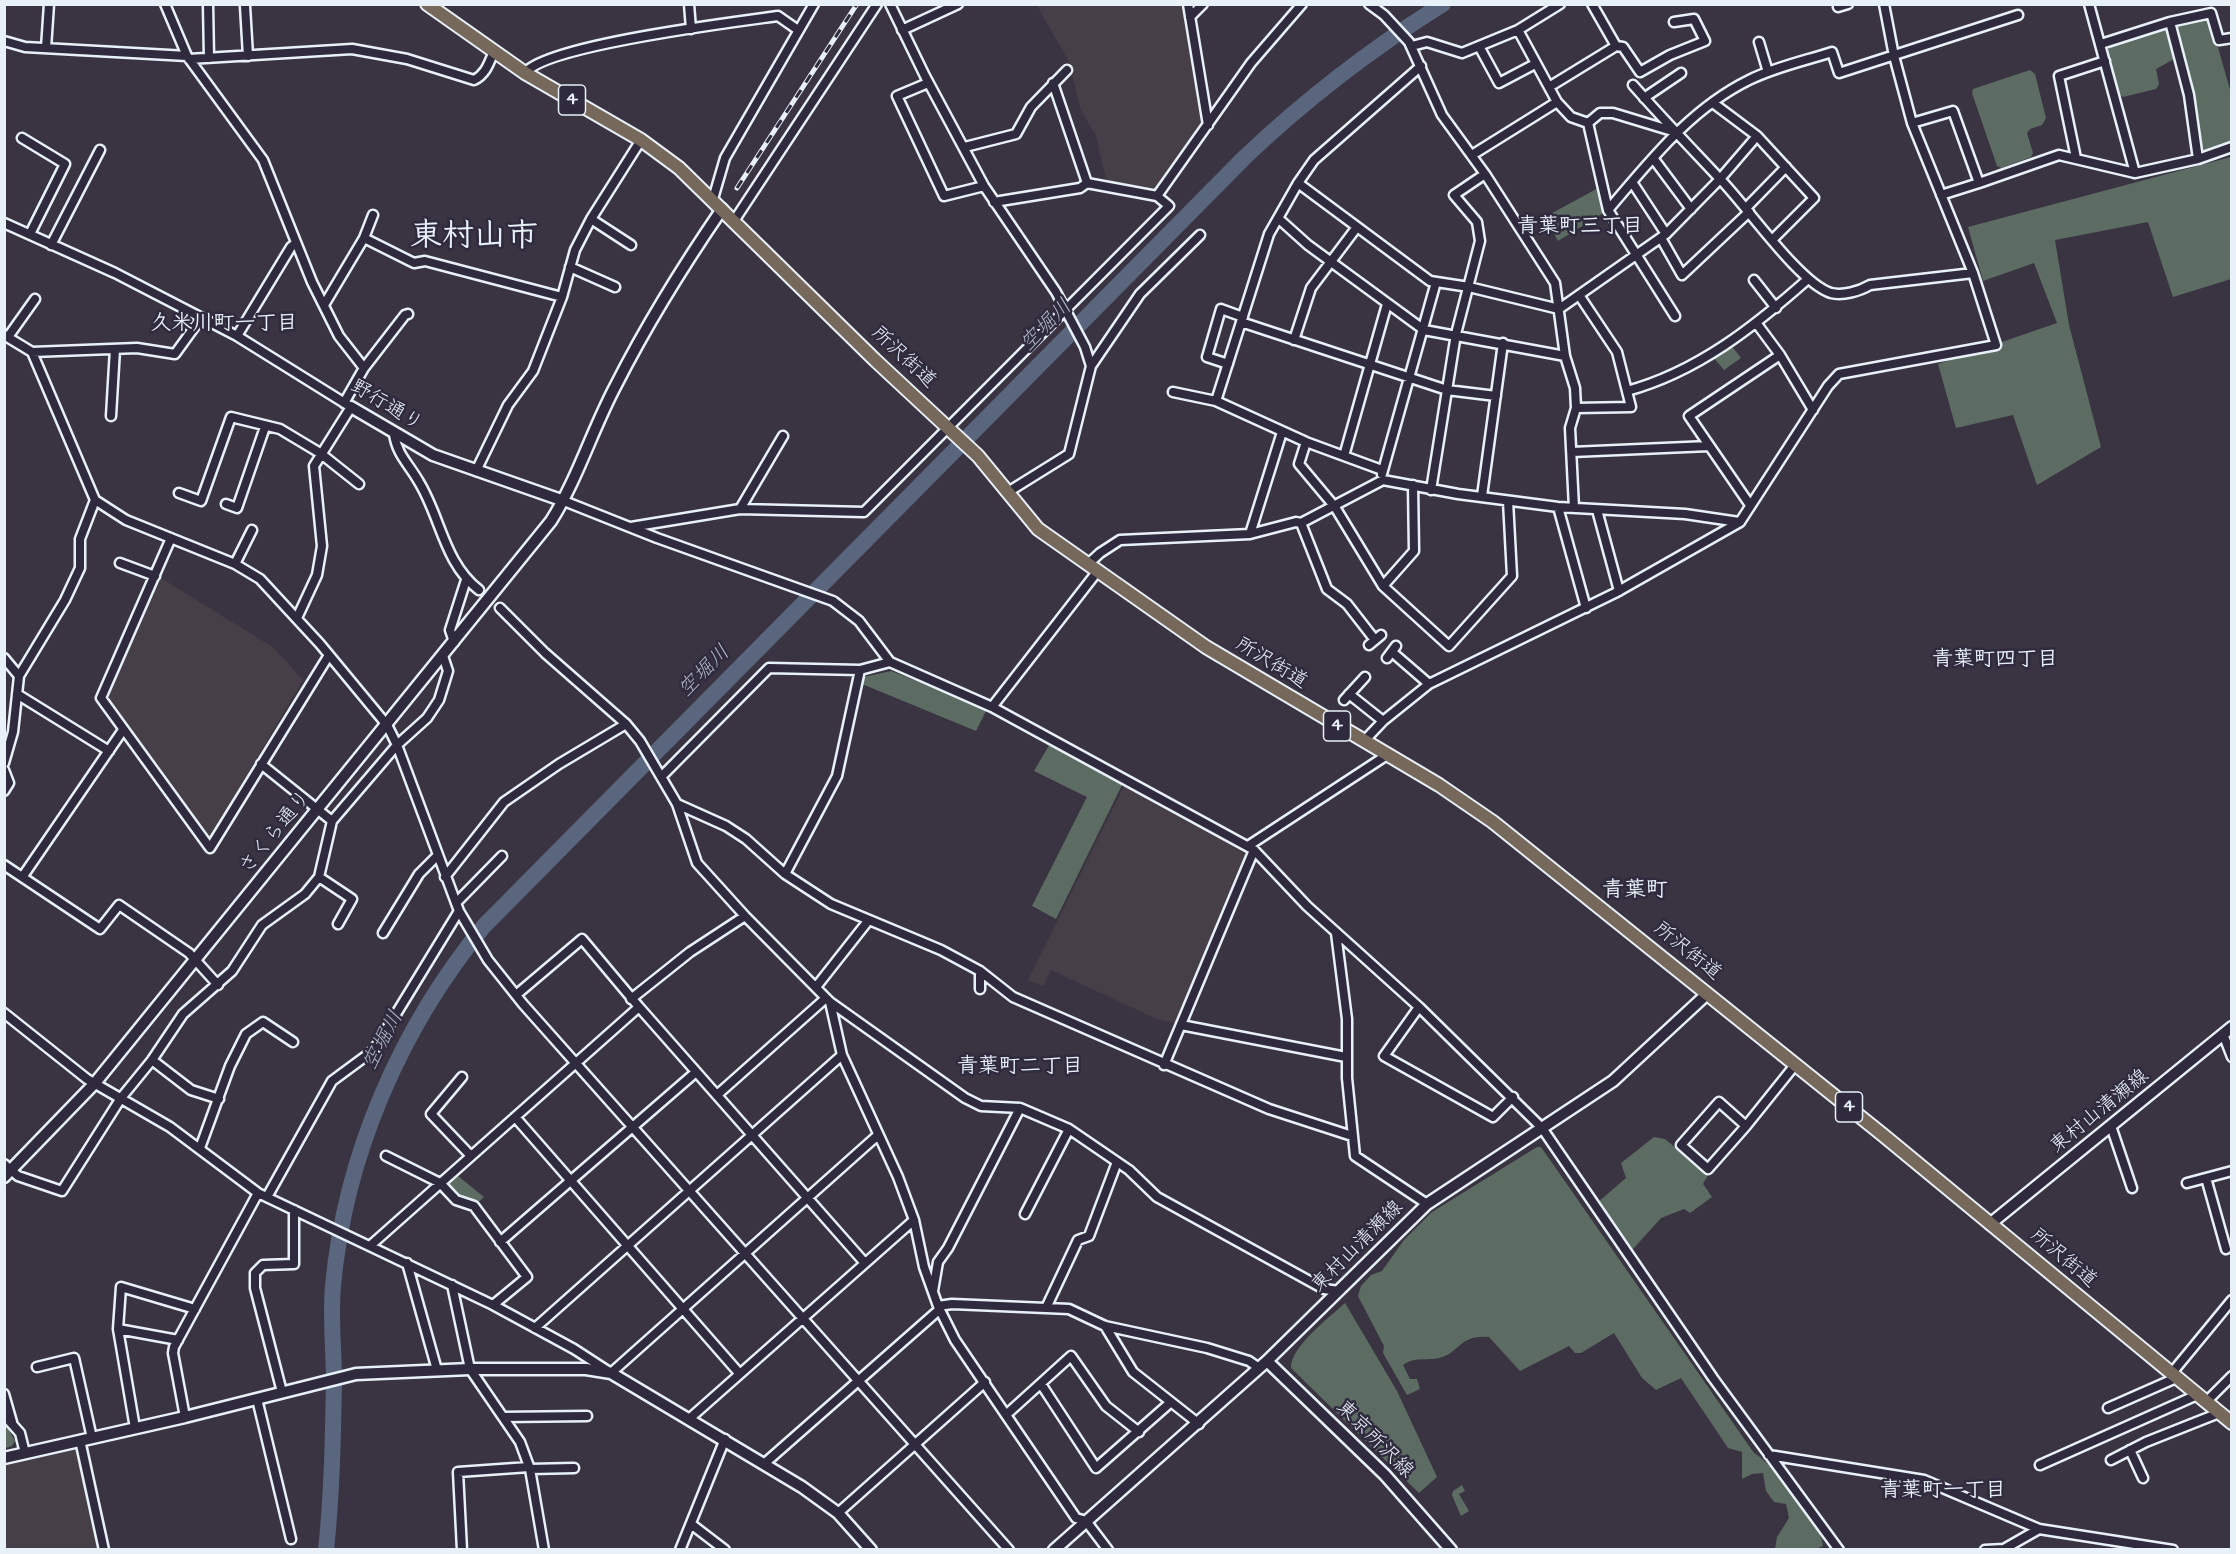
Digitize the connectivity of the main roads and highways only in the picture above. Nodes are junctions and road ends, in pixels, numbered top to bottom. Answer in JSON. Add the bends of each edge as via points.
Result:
{"nodes":[{"id":1,"x":427,"y":4,"type":"edge"},
{"id":2,"x":2232,"y":1423,"type":"edge"}],
"edges":[{"from":1,"to":2,"type":"main road","name":"所沢街道","number":"4","via":[[525,73],[641,140],[679,168],[975,452],[1038,529],[1206,647],[1439,785],[1502,829]]}]}
